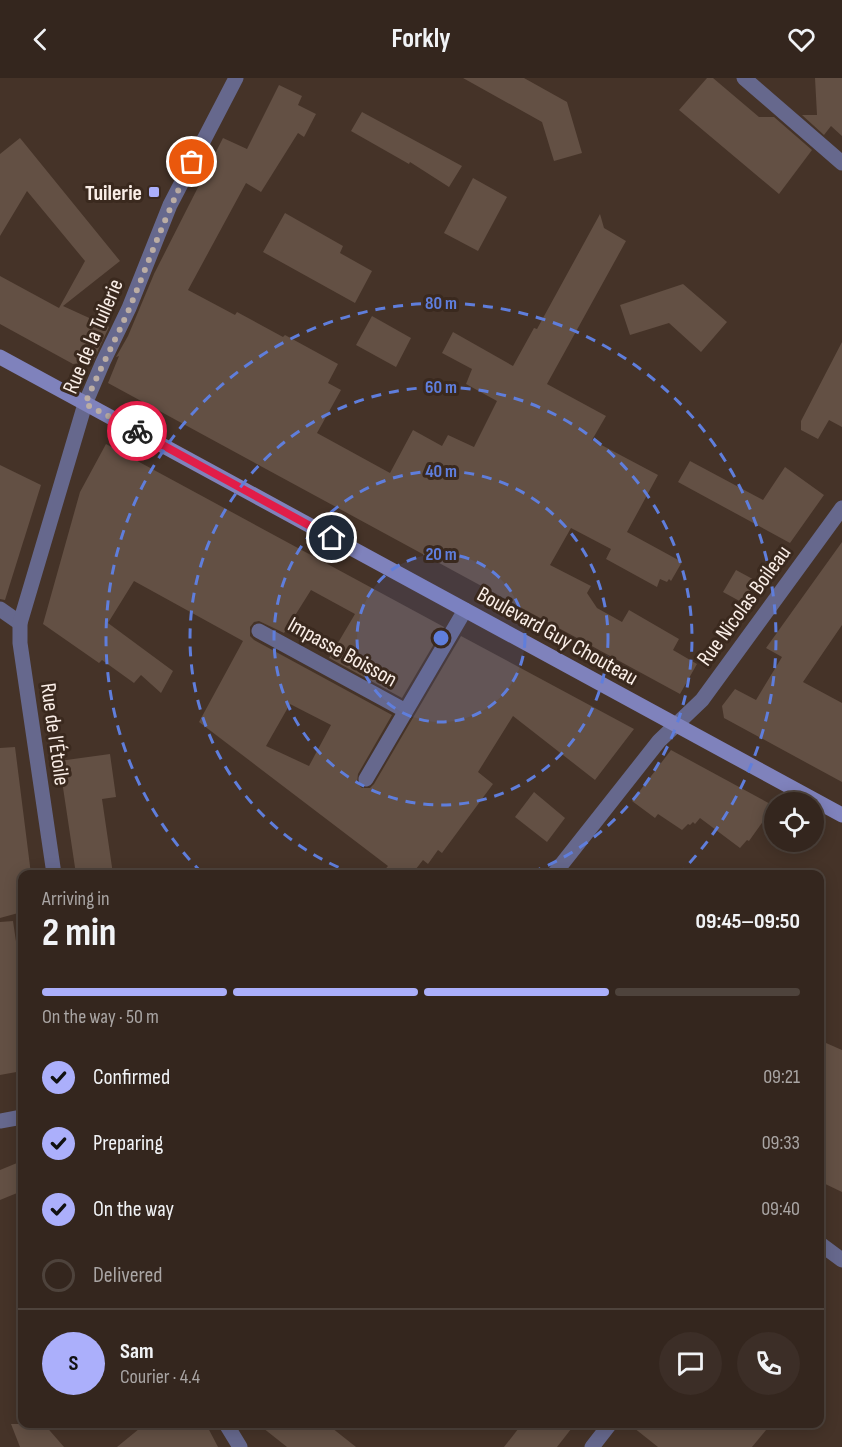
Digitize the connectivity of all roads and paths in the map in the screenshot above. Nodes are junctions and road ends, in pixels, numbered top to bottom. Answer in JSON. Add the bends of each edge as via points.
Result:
{"nodes":[{"id":1,"x":236,"y":78,"type":"edge"},
{"id":2,"x":744,"y":78,"type":"edge"},
{"id":3,"x":842,"y":163,"type":"edge"},
{"id":4,"x":0,"y":357,"type":"edge"},
{"id":5,"x":85,"y":404,"type":"junction"},
{"id":6,"x":842,"y":508,"type":"edge"},
{"id":7,"x":0,"y":609,"type":"edge"},
{"id":8,"x":465,"y":609,"type":"junction"},
{"id":9,"x":20,"y":623,"type":"junction"},
{"id":10,"x":259,"y":632,"type":"dead end"},
{"id":11,"x":405,"y":710,"type":"junction"},
{"id":12,"x":675,"y":724,"type":"junction"},
{"id":13,"x":366,"y":779,"type":"dead end"},
{"id":14,"x":842,"y":815,"type":"edge"},
{"id":15,"x":53,"y":870,"type":"edge"},
{"id":16,"x":557,"y":870,"type":"edge"},
{"id":17,"x":18,"y":1118,"type":"edge"},
{"id":18,"x":0,"y":1121,"type":"edge"},
{"id":19,"x":824,"y":1247,"type":"edge"},
{"id":20,"x":842,"y":1260,"type":"edge"},
{"id":21,"x":228,"y":1428,"type":"edge"},
{"id":22,"x":607,"y":1428,"type":"edge"},
{"id":23,"x":240,"y":1447,"type":"edge"},
{"id":24,"x":592,"y":1447,"type":"edge"}],
"edges":[{"from":1,"to":5,"type":"street","name":"Rue de la Tuilerie","via":[[170,205]]},
{"from":2,"to":3,"type":"street"},
{"from":4,"to":5,"type":"main road","name":"Boulevard Guy Chouteau"},
{"from":5,"to":8,"type":"main road","name":"Boulevard Guy Chouteau"},
{"from":5,"to":9,"type":"street","name":"Rue de la Tuilerie"},
{"from":6,"to":12,"type":"street","name":"Rue Nicolas Boileau","via":[[702,700]]},
{"from":7,"to":9,"type":"street"},
{"from":8,"to":11,"type":"street","name":"Impasse Boisson"},
{"from":8,"to":12,"type":"main road","name":"Boulevard Guy Chouteau"},
{"from":9,"to":15,"type":"street","name":"Rue de l’Étoile"},
{"from":10,"to":11,"type":"street","name":"Impasse Boisson"},
{"from":11,"to":13,"type":"street","name":"Impasse Boisson"},
{"from":12,"to":14,"type":"main road","name":"Boulevard Guy Chouteau"},
{"from":12,"to":16,"type":"street","name":"Rue Nicolas Boileau"},
{"from":17,"to":18,"type":"street"},
{"from":19,"to":20,"type":"street"},
{"from":21,"to":23,"type":"street"},
{"from":22,"to":24,"type":"street"}]}
